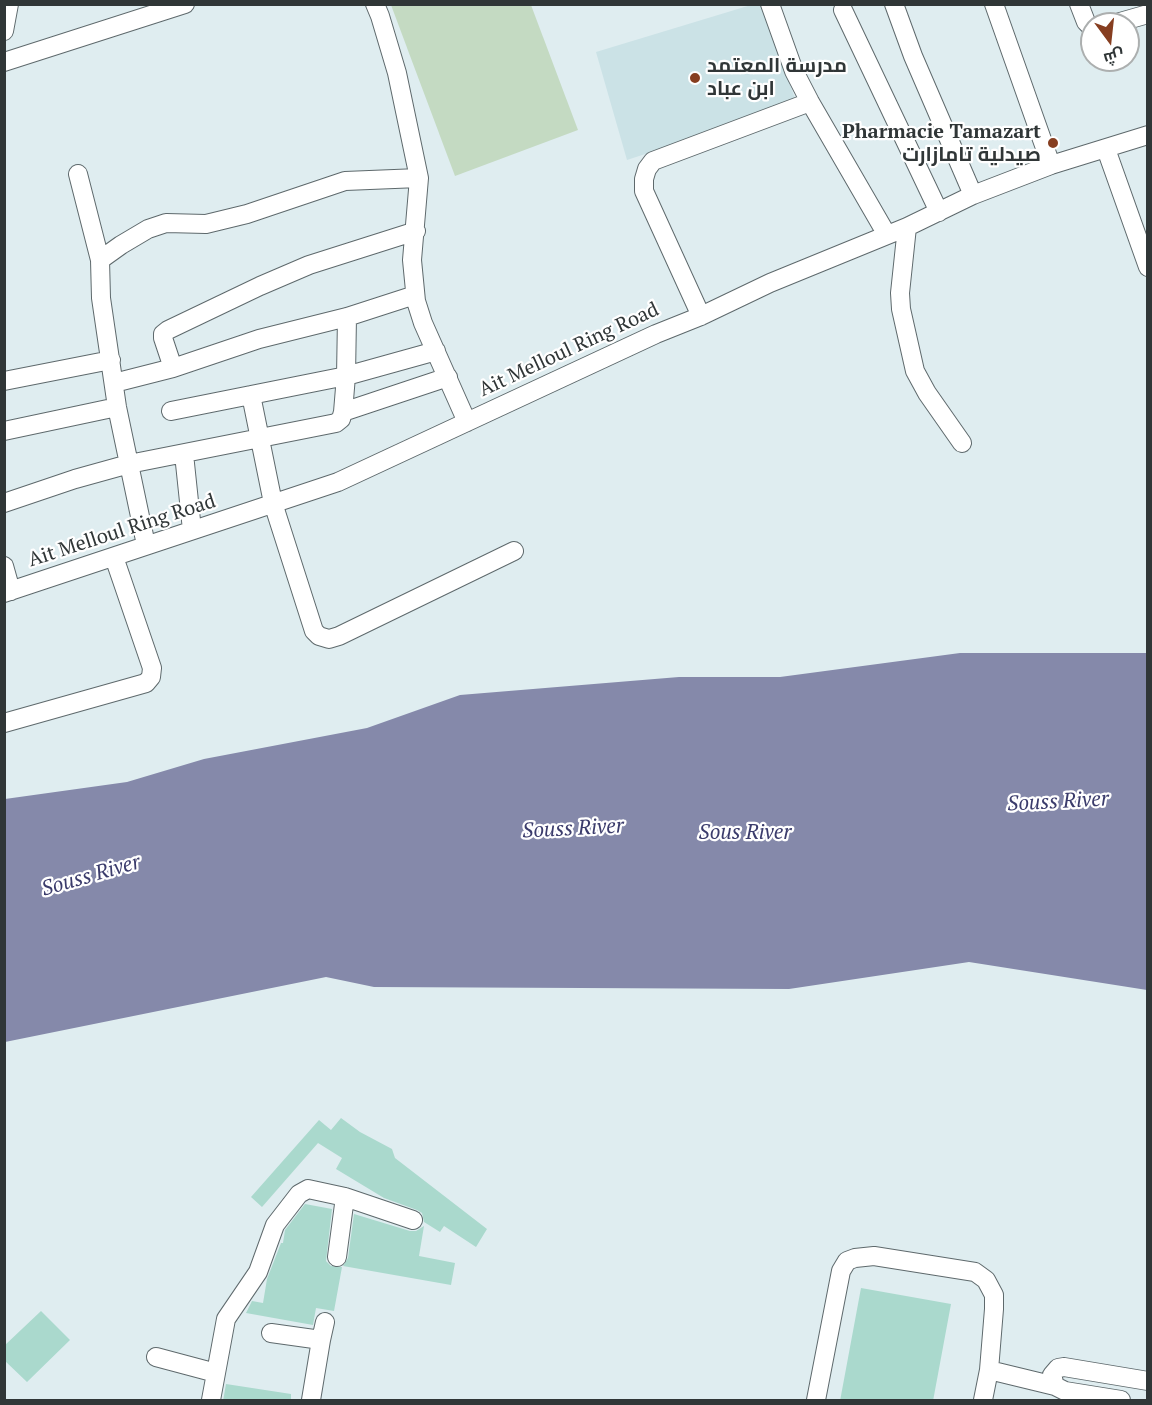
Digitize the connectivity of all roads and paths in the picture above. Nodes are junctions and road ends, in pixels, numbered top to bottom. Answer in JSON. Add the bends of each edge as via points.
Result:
{"nodes":[{"id":1,"x":9,"y":4,"type":"edge"},
{"id":2,"x":185,"y":4,"type":"edge"},
{"id":3,"x":375,"y":4,"type":"edge"},
{"id":4,"x":770,"y":4,"type":"edge"},
{"id":5,"x":894,"y":4,"type":"edge"},
{"id":6,"x":994,"y":4,"type":"edge"},
{"id":7,"x":843,"y":10,"type":"dead end"},
{"id":8,"x":4,"y":31,"type":"edge"},
{"id":9,"x":4,"y":62,"type":"edge"},
{"id":10,"x":810,"y":102,"type":"junction"},
{"id":11,"x":1148,"y":135,"type":"edge"},
{"id":12,"x":1106,"y":150,"type":"junction"},
{"id":13,"x":1051,"y":165,"type":"junction"},
{"id":14,"x":78,"y":174,"type":"dead end"},
{"id":15,"x":419,"y":178,"type":"junction"},
{"id":16,"x":973,"y":195,"type":"junction"},
{"id":17,"x":939,"y":212,"type":"junction"},
{"id":18,"x":906,"y":227,"type":"junction"},
{"id":19,"x":416,"y":231,"type":"junction"},
{"id":20,"x":887,"y":235,"type":"junction"},
{"id":21,"x":100,"y":260,"type":"junction"},
{"id":22,"x":1148,"y":267,"type":"edge"},
{"id":23,"x":415,"y":295,"type":"junction"},
{"id":24,"x":701,"y":316,"type":"junction"},
{"id":25,"x":347,"y":317,"type":"junction"},
{"id":26,"x":436,"y":351,"type":"junction"},
{"id":27,"x":111,"y":360,"type":"junction"},
{"id":28,"x":173,"y":368,"type":"junction"},
{"id":29,"x":346,"y":376,"type":"junction"},
{"id":30,"x":448,"y":377,"type":"junction"},
{"id":31,"x":4,"y":381,"type":"edge"},
{"id":32,"x":114,"y":383,"type":"junction"},
{"id":33,"x":251,"y":394,"type":"junction"},
{"id":34,"x":117,"y":407,"type":"junction"},
{"id":35,"x":171,"y":411,"type":"dead end"},
{"id":36,"x":343,"y":412,"type":"junction"},
{"id":37,"x":467,"y":422,"type":"junction"},
{"id":38,"x":4,"y":431,"type":"edge"},
{"id":39,"x":261,"y":438,"type":"junction"},
{"id":40,"x":962,"y":443,"type":"dead end"},
{"id":41,"x":184,"y":454,"type":"junction"},
{"id":42,"x":129,"y":464,"type":"junction"},
{"id":43,"x":4,"y":502,"type":"edge"},
{"id":44,"x":273,"y":503,"type":"junction"},
{"id":45,"x":192,"y":530,"type":"junction"},
{"id":46,"x":146,"y":545,"type":"junction"},
{"id":47,"x":514,"y":551,"type":"dead end"},
{"id":48,"x":114,"y":557,"type":"junction"},
{"id":49,"x":4,"y":566,"type":"edge"},
{"id":50,"x":8,"y":592,"type":"edge"},
{"id":51,"x":4,"y":723,"type":"edge"},
{"id":52,"x":345,"y":1197,"type":"junction"},
{"id":53,"x":413,"y":1220,"type":"dead end"},
{"id":54,"x":337,"y":1257,"type":"dead end"},
{"id":55,"x":325,"y":1322,"type":"dead end"},
{"id":56,"x":271,"y":1333,"type":"dead end"},
{"id":57,"x":321,"y":1340,"type":"junction"},
{"id":58,"x":156,"y":1358,"type":"dead end"},
{"id":59,"x":989,"y":1370,"type":"junction"},
{"id":60,"x":216,"y":1373,"type":"junction"},
{"id":61,"x":1148,"y":1381,"type":"edge"},
{"id":62,"x":1055,"y":1386,"type":"junction"},
{"id":63,"x":211,"y":1401,"type":"edge"},
{"id":64,"x":311,"y":1401,"type":"edge"},
{"id":65,"x":816,"y":1401,"type":"edge"},
{"id":66,"x":983,"y":1401,"type":"edge"},
{"id":67,"x":1121,"y":1401,"type":"edge"}],
"edges":[{"from":1,"to":8,"type":"street"},
{"from":2,"to":9,"type":"street"},
{"from":3,"to":15,"type":"street","via":[[397,74]]},
{"from":4,"to":10,"type":"street","via":[[794,71]]},
{"from":5,"to":16,"type":"street"},
{"from":6,"to":13,"type":"street"},
{"from":7,"to":17,"type":"street"},
{"from":10,"to":20,"type":"street"},
{"from":10,"to":24,"type":"street","via":[[653,161],[646,169],[644,191]]},
{"from":11,"to":12,"type":"street","name":"Ait Melloul Ring Road"},
{"from":12,"to":13,"type":"street","name":"Ait Melloul Ring Road"},
{"from":12,"to":22,"type":"street"},
{"from":13,"to":16,"type":"street","name":"Ait Melloul Ring Road"},
{"from":14,"to":21,"type":"street"},
{"from":15,"to":19,"type":"street"},
{"from":15,"to":21,"type":"street","via":[[345,181],[206,224],[166,223],[139,234]]},
{"from":16,"to":17,"type":"street","name":"Ait Melloul Ring Road"},
{"from":17,"to":18,"type":"street","name":"Ait Melloul Ring Road"},
{"from":18,"to":20,"type":"street","name":"Ait Melloul Ring Road"},
{"from":18,"to":40,"type":"street","via":[[900,293],[915,371]]},
{"from":19,"to":23,"type":"street","via":[[412,260]]},
{"from":19,"to":28,"type":"street","via":[[309,265],[168,330],[163,338]]},
{"from":20,"to":24,"type":"street","name":"Ait Melloul Ring Road"},
{"from":21,"to":27,"type":"street","via":[[101,298]]},
{"from":23,"to":25,"type":"street"},
{"from":23,"to":26,"type":"street"},
{"from":24,"to":37,"type":"street","name":"Ait Melloul Ring Road"},
{"from":25,"to":28,"type":"street","via":[[260,339]]},
{"from":25,"to":29,"type":"street"},
{"from":26,"to":29,"type":"street"},
{"from":26,"to":30,"type":"street"},
{"from":27,"to":31,"type":"street"},
{"from":27,"to":32,"type":"street"},
{"from":28,"to":32,"type":"street"},
{"from":29,"to":33,"type":"street"},
{"from":29,"to":36,"type":"street"},
{"from":30,"to":36,"type":"street"},
{"from":30,"to":37,"type":"street"},
{"from":32,"to":34,"type":"street"},
{"from":33,"to":35,"type":"street"},
{"from":33,"to":39,"type":"street"},
{"from":34,"to":38,"type":"street"},
{"from":34,"to":42,"type":"street"},
{"from":36,"to":39,"type":"street","via":[[336,423]]},
{"from":37,"to":44,"type":"street","name":"Ait Melloul Ring Road","via":[[338,482]]},
{"from":39,"to":41,"type":"street"},
{"from":39,"to":44,"type":"street"},
{"from":41,"to":42,"type":"street"},
{"from":41,"to":45,"type":"street"},
{"from":42,"to":43,"type":"street"},
{"from":42,"to":46,"type":"street"},
{"from":44,"to":45,"type":"street","name":"Ait Melloul Ring Road"},
{"from":44,"to":47,"type":"street","via":[[314,632],[329,639]]},
{"from":45,"to":46,"type":"street","name":"Ait Melloul Ring Road"},
{"from":46,"to":48,"type":"street","name":"Ait Melloul Ring Road"},
{"from":48,"to":50,"type":"street","name":"Ait Melloul Ring Road"},
{"from":48,"to":51,"type":"street","via":[[152,668],[151,676],[146,683]]},
{"from":49,"to":50,"type":"street"},
{"from":52,"to":53,"type":"street"},
{"from":52,"to":54,"type":"street"},
{"from":52,"to":60,"type":"street","via":[[308,1189],[299,1194],[275,1225],[258,1272],[226,1319]]},
{"from":55,"to":57,"type":"street"},
{"from":56,"to":57,"type":"street"},
{"from":57,"to":64,"type":"street"},
{"from":58,"to":60,"type":"street"},
{"from":59,"to":62,"type":"street"},
{"from":59,"to":65,"type":"street","via":[[994,1295],[986,1280],[975,1272],[874,1256],[855,1258],[841,1271]]},
{"from":59,"to":66,"type":"street"},
{"from":60,"to":63,"type":"street"},
{"from":61,"to":62,"type":"street","via":[[1064,1368],[1054,1371]]},
{"from":62,"to":67,"type":"street"}]}
